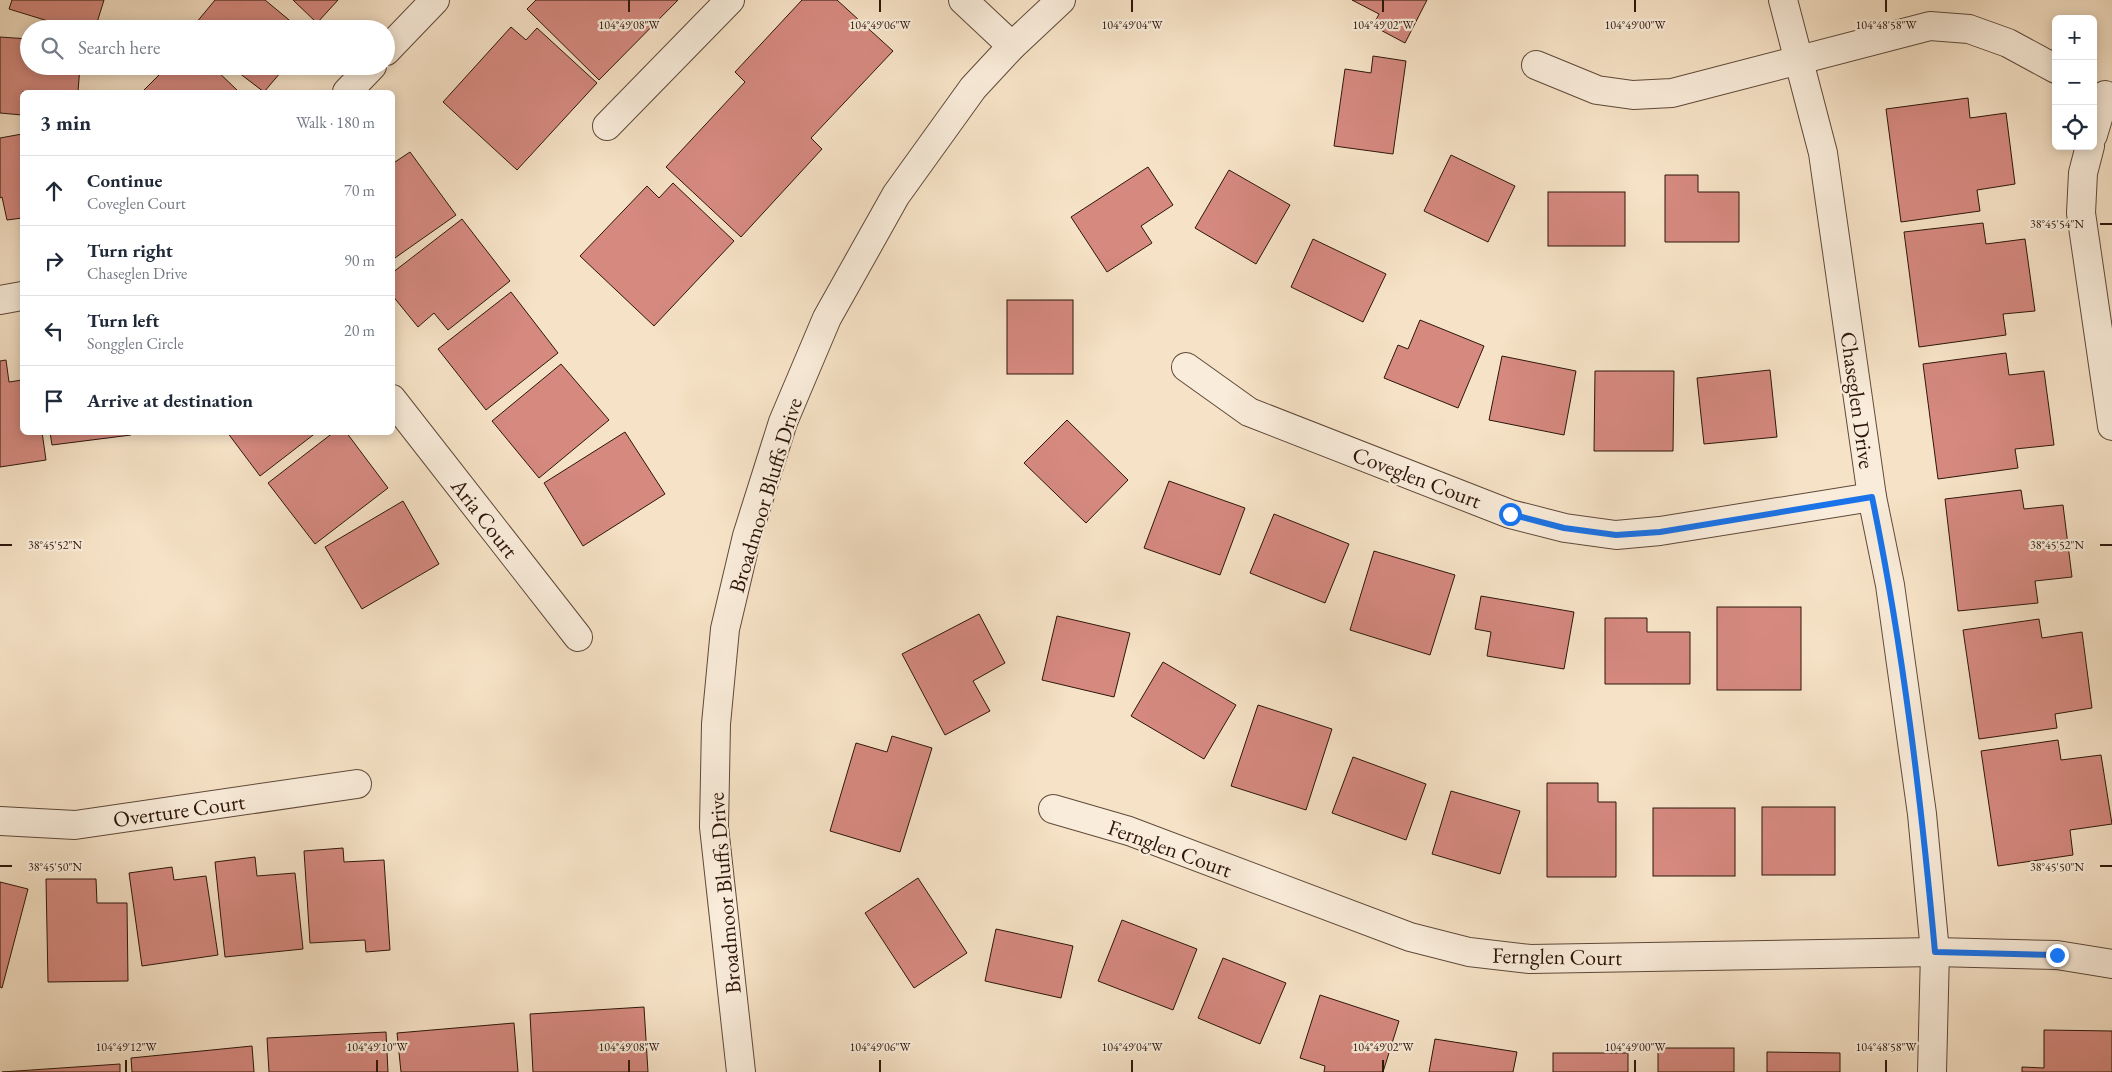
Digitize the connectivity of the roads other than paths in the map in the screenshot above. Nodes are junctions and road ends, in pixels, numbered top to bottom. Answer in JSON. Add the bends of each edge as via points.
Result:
{"nodes":[{"id":1,"x":435,"y":0,"type":"edge"},
{"id":2,"x":730,"y":0,"type":"edge"},
{"id":3,"x":963,"y":0,"type":"edge"},
{"id":4,"x":1061,"y":0,"type":"edge"},
{"id":5,"x":1783,"y":0,"type":"edge"},
{"id":6,"x":395,"y":42,"type":"edge"},
{"id":7,"x":1012,"y":46,"type":"junction"},
{"id":8,"x":1799,"y":60,"type":"junction"},
{"id":9,"x":1536,"y":65,"type":"dead end"},
{"id":10,"x":2052,"y":67,"type":"edge"},
{"id":11,"x":363,"y":75,"type":"edge"},
{"id":12,"x":349,"y":90,"type":"edge"},
{"id":13,"x":2103,"y":94,"type":"edge"},
{"id":14,"x":2097,"y":119,"type":"edge"},
{"id":15,"x":607,"y":126,"type":"dead end"},
{"id":16,"x":2089,"y":150,"type":"edge"},
{"id":17,"x":20,"y":296,"type":"edge"},
{"id":18,"x":0,"y":300,"type":"edge"},
{"id":19,"x":1186,"y":367,"type":"dead end"},
{"id":20,"x":395,"y":403,"type":"edge"},
{"id":21,"x":2112,"y":426,"type":"edge"},
{"id":22,"x":1872,"y":497,"type":"junction"},
{"id":23,"x":578,"y":637,"type":"dead end"},
{"id":24,"x":357,"y":784,"type":"dead end"},
{"id":25,"x":1053,"y":809,"type":"dead end"},
{"id":26,"x":0,"y":821,"type":"edge"},
{"id":27,"x":1935,"y":952,"type":"junction"},
{"id":28,"x":2112,"y":964,"type":"edge"},
{"id":29,"x":741,"y":1072,"type":"edge"},
{"id":30,"x":1932,"y":1072,"type":"edge"}],
"edges":[{"from":1,"to":6,"type":"street"},
{"from":2,"to":15,"type":"street"},
{"from":3,"to":7,"type":"street"},
{"from":4,"to":7,"type":"street","name":"Broadmoor Bluffs Drive"},
{"from":5,"to":8,"type":"street","name":"Chaseglen Drive"},
{"from":7,"to":29,"type":"street","name":"Broadmoor Bluffs Drive","via":[[973,88],[896,196],[828,318],[783,422],[747,536],[725,629],[716,724],[714,827]]},
{"from":8,"to":9,"type":"street","via":[[1672,92],[1633,95],[1597,90]]},
{"from":8,"to":10,"type":"street","via":[[1930,26],[1969,29],[2008,43]]},
{"from":8,"to":22,"type":"street","name":"Chaseglen Drive","via":[[1823,153]]},
{"from":11,"to":12,"type":"street"},
{"from":13,"to":14,"type":"street"},
{"from":16,"to":21,"type":"street","via":[[2082,173],[2081,213]]},
{"from":17,"to":18,"type":"street"},
{"from":19,"to":22,"type":"street","name":"Coveglen Court","via":[[1248,412],[1510,514],[1564,528],[1616,535],[1660,532]]},
{"from":20,"to":23,"type":"street","name":"Aria Court"},
{"from":22,"to":27,"type":"street","name":"Chaseglen Drive","via":[[1890,585],[1920,795]]},
{"from":24,"to":26,"type":"street","name":"Overture Court","via":[[75,825]]},
{"from":25,"to":27,"type":"street","name":"Fernglen Court","via":[[1129,831],[1410,938],[1469,952],[1530,959]]},
{"from":27,"to":28,"type":"street","name":"Fernglen Court","via":[[2057,955]]},
{"from":27,"to":30,"type":"street","name":"Chaseglen Drive"}]}
